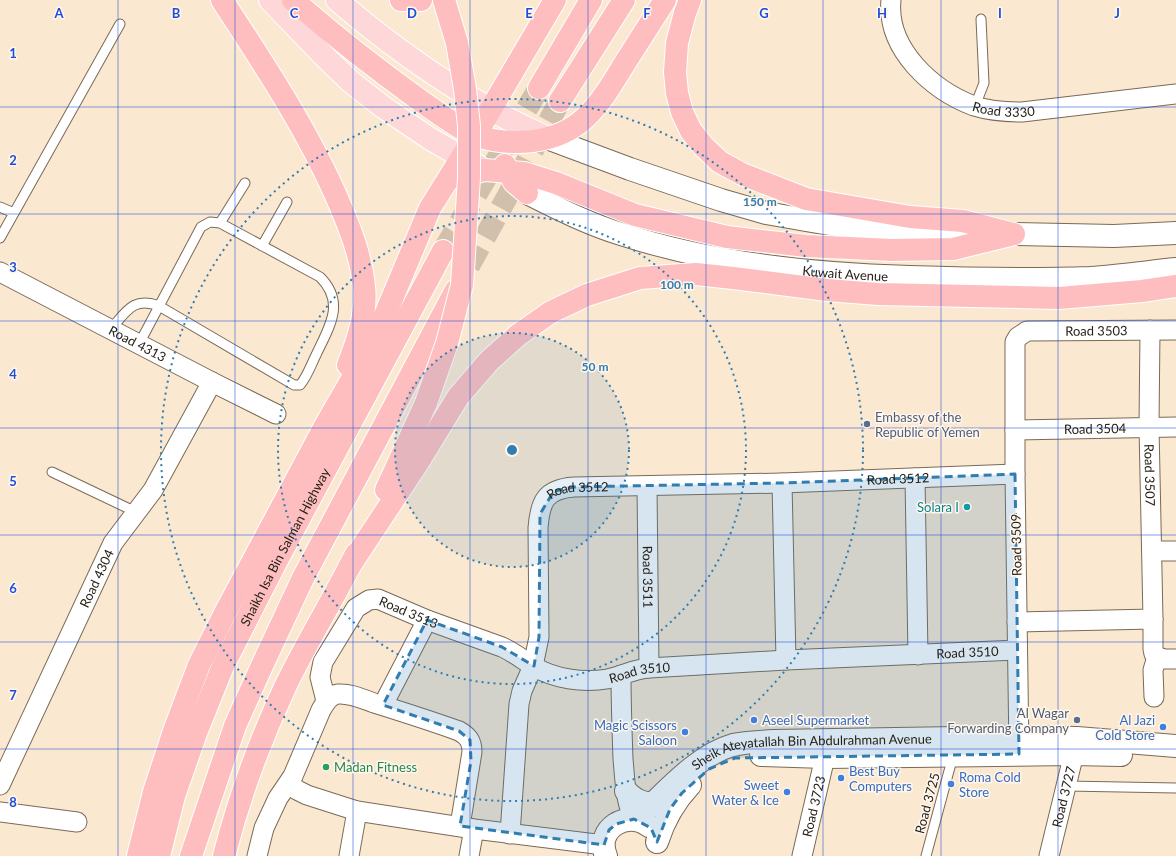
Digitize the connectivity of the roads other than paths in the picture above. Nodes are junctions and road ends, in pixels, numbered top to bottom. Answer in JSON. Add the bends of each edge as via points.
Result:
{"nodes":[{"id":1,"x":222,"y":0,"type":"edge"},
{"id":2,"x":270,"y":0,"type":"edge"},
{"id":3,"x":293,"y":0,"type":"edge"},
{"id":4,"x":337,"y":0,"type":"edge"},
{"id":5,"x":401,"y":0,"type":"edge"},
{"id":6,"x":421,"y":0,"type":"edge"},
{"id":7,"x":444,"y":0,"type":"edge"},
{"id":8,"x":555,"y":0,"type":"edge"},
{"id":9,"x":591,"y":0,"type":"edge"},
{"id":10,"x":624,"y":0,"type":"edge"},
{"id":11,"x":665,"y":0,"type":"edge"},
{"id":12,"x":690,"y":0,"type":"edge"},
{"id":13,"x":891,"y":0,"type":"edge"},
{"id":14,"x":981,"y":19,"type":"dead end"},
{"id":15,"x":120,"y":24,"type":"dead end"},
{"id":16,"x":539,"y":88,"type":"tunnel mouth"},
{"id":17,"x":1176,"y":94,"type":"edge"},
{"id":18,"x":560,"y":101,"type":"tunnel mouth"},
{"id":19,"x":975,"y":106,"type":"junction"},
{"id":20,"x":491,"y":110,"type":"junction"},
{"id":21,"x":475,"y":136,"type":"junction"},
{"id":22,"x":547,"y":138,"type":"junction"},
{"id":23,"x":497,"y":141,"type":"junction"},
{"id":24,"x":462,"y":157,"type":"junction"},
{"id":25,"x":485,"y":170,"type":"junction"},
{"id":26,"x":508,"y":172,"type":"junction"},
{"id":27,"x":450,"y":178,"type":"junction"},
{"id":28,"x":245,"y":182,"type":"dead end"},
{"id":29,"x":526,"y":193,"type":"junction"},
{"id":30,"x":287,"y":202,"type":"dead end"},
{"id":31,"x":0,"y":207,"type":"edge"},
{"id":32,"x":14,"y":213,"type":"junction"},
{"id":33,"x":220,"y":223,"type":"junction"},
{"id":34,"x":1176,"y":233,"type":"edge"},
{"id":35,"x":1014,"y":234,"type":"junction"},
{"id":36,"x":0,"y":238,"type":"edge"},
{"id":37,"x":262,"y":246,"type":"junction"},
{"id":38,"x":443,"y":251,"type":"tunnel mouth"},
{"id":39,"x":469,"y":266,"type":"tunnel mouth"},
{"id":40,"x":1176,"y":269,"type":"edge"},
{"id":41,"x":0,"y":272,"type":"edge"},
{"id":42,"x":1176,"y":286,"type":"edge"},
{"id":43,"x":159,"y":306,"type":"junction"},
{"id":44,"x":111,"y":329,"type":"junction"},
{"id":45,"x":1150,"y":330,"type":"junction"},
{"id":46,"x":1176,"y":330,"type":"edge"},
{"id":47,"x":1018,"y":337,"type":"joint"},
{"id":48,"x":138,"y":344,"type":"junction"},
{"id":49,"x":212,"y":382,"type":"junction"},
{"id":50,"x":276,"y":414,"type":"dead end"},
{"id":51,"x":325,"y":426,"type":"junction"},
{"id":52,"x":1149,"y":427,"type":"junction"},
{"id":53,"x":1176,"y":427,"type":"edge"},
{"id":54,"x":1015,"y":430,"type":"junction"},
{"id":55,"x":52,"y":472,"type":"dead end"},
{"id":56,"x":1015,"y":474,"type":"junction"},
{"id":57,"x":915,"y":478,"type":"junction"},
{"id":58,"x":782,"y":483,"type":"junction"},
{"id":59,"x":647,"y":486,"type":"junction"},
{"id":60,"x":136,"y":512,"type":"junction"},
{"id":61,"x":1152,"y":551,"type":"junction"},
{"id":62,"x":1176,"y":551,"type":"edge"},
{"id":63,"x":349,"y":567,"type":"junction"},
{"id":64,"x":1153,"y":619,"type":"junction"},
{"id":65,"x":427,"y":620,"type":"junction"},
{"id":66,"x":1017,"y":622,"type":"junction"},
{"id":67,"x":1017,"y":650,"type":"junction"},
{"id":68,"x":918,"y":655,"type":"junction"},
{"id":69,"x":1157,"y":657,"type":"junction"},
{"id":70,"x":1176,"y":659,"type":"edge"},
{"id":71,"x":786,"y":660,"type":"junction"},
{"id":72,"x":533,"y":666,"type":"junction"},
{"id":73,"x":649,"y":668,"type":"junction"},
{"id":74,"x":621,"y":675,"type":"junction"},
{"id":75,"x":1154,"y":697,"type":"dead end"},
{"id":76,"x":326,"y":701,"type":"junction"},
{"id":77,"x":382,"y":705,"type":"junction"},
{"id":78,"x":1019,"y":746,"type":"junction"},
{"id":79,"x":1075,"y":746,"type":"junction"},
{"id":80,"x":1176,"y":746,"type":"edge"},
{"id":81,"x":721,"y":756,"type":"junction"},
{"id":82,"x":953,"y":756,"type":"junction"},
{"id":83,"x":825,"y":757,"type":"junction"},
{"id":84,"x":1176,"y":759,"type":"edge"},
{"id":85,"x":625,"y":781,"type":"junction"},
{"id":86,"x":289,"y":783,"type":"junction"},
{"id":87,"x":0,"y":785,"type":"edge"},
{"id":88,"x":1066,"y":786,"type":"junction"},
{"id":89,"x":1176,"y":788,"type":"edge"},
{"id":90,"x":653,"y":804,"type":"junction"},
{"id":91,"x":357,"y":811,"type":"junction"},
{"id":92,"x":0,"y":812,"type":"edge"},
{"id":93,"x":635,"y":819,"type":"junction"},
{"id":94,"x":77,"y":822,"type":"dead end"},
{"id":95,"x":467,"y":828,"type":"junction"},
{"id":96,"x":510,"y":834,"type":"junction"},
{"id":97,"x":607,"y":844,"type":"edge"},
{"id":98,"x":656,"y":849,"type":"edge"},
{"id":99,"x":138,"y":856,"type":"edge"},
{"id":100,"x":159,"y":856,"type":"edge"},
{"id":101,"x":191,"y":856,"type":"edge"},
{"id":102,"x":224,"y":856,"type":"edge"},
{"id":103,"x":257,"y":856,"type":"edge"},
{"id":104,"x":349,"y":856,"type":"edge"},
{"id":105,"x":469,"y":856,"type":"edge"},
{"id":106,"x":802,"y":856,"type":"edge"},
{"id":107,"x":926,"y":856,"type":"edge"},
{"id":108,"x":1049,"y":856,"type":"edge"}],
"edges":[{"from":1,"to":51,"type":"highway","via":[[270,73],[308,139],[332,186],[351,232],[359,261],[364,286],[364,315],[355,348]]},
{"from":2,"to":24,"type":"main road","via":[[351,82],[383,107]]},
{"from":3,"to":21,"type":"highway","via":[[372,66],[446,119]]},
{"from":4,"to":20,"type":"main road","via":[[446,82]]},
{"from":5,"to":6,"type":"highway"},
{"from":7,"to":63,"type":"highway","bridge":true,"via":[[457,43],[469,126],[469,178],[462,285],[447,343],[426,403]]},
{"from":8,"to":20,"type":"highway"},
{"from":9,"to":16,"type":"highway"},
{"from":10,"to":18,"type":"highway"},
{"from":11,"to":22,"type":"highway","via":[[595,107],[574,127]]},
{"from":12,"to":35,"type":"highway","via":[[677,43],[674,72],[677,92],[682,112],[691,131],[720,162],[742,174],[806,199],[910,217],[963,221]]},
{"from":13,"to":19,"type":"street","name":"Road 3330","via":[[893,27],[902,47],[917,67],[936,85]]},
{"from":14,"to":19,"type":"lane","via":[[984,82]]},
{"from":15,"to":32,"type":"lane"},
{"from":17,"to":19,"type":"street","name":"Road 3330","via":[[1022,112],[998,112]]},
{"from":20,"to":21,"type":"highway"},
{"from":20,"to":22,"type":"main road"},
{"from":20,"to":23,"type":"highway"},
{"from":21,"to":23,"type":"highway"},
{"from":21,"to":24,"type":"highway"},
{"from":22,"to":23,"type":"highway","via":[[532,142]]},
{"from":22,"to":35,"type":"main road","via":[[708,196],[766,213],[847,226]]},
{"from":23,"to":26,"type":"highway"},
{"from":24,"to":25,"type":"main road"},
{"from":24,"to":27,"type":"highway"},
{"from":25,"to":26,"type":"highway"},
{"from":25,"to":27,"type":"highway"},
{"from":25,"to":29,"type":"main road"},
{"from":26,"to":29,"type":"highway"},
{"from":26,"to":35,"type":"highway","via":[[540,177],[635,214],[735,238],[806,246],[892,250],[953,249]]},
{"from":27,"to":51,"type":"highway","via":[[430,208],[375,339]]},
{"from":28,"to":33,"type":"lane"},
{"from":29,"to":40,"type":"main road","name":"Kuwait Avenue","via":[[592,224],[621,234],[697,255],[788,269],[985,280],[1091,278]]},
{"from":30,"to":37,"type":"lane"},
{"from":31,"to":32,"type":"lane"},
{"from":32,"to":36,"type":"lane"},
{"from":33,"to":37,"type":"lane"},
{"from":33,"to":43,"type":"lane","via":[[210,222],[201,227]]},
{"from":34,"to":35,"type":"main road","via":[[1114,236]]},
{"from":37,"to":43,"type":"lane","via":[[320,277],[334,301],[331,322],[300,385],[294,385]]},
{"from":38,"to":100,"type":"highway","name":"Shaikh Isa Bin Salman Highway","via":[[223,666],[174,796]]},
{"from":39,"to":101,"type":"highway","via":[[303,578],[235,726]]},
{"from":41,"to":44,"type":"street","name":"Road 4313"},
{"from":42,"to":63,"type":"highway","via":[[1059,298],[878,294],[696,274],[640,278],[587,295],[551,312],[518,335],[489,361],[458,396]]},
{"from":43,"to":44,"type":"lane","via":[[137,303],[131,306]]},
{"from":43,"to":48,"type":"lane"},
{"from":44,"to":48,"type":"street","name":"Road 4313"},
{"from":45,"to":46,"type":"street","name":"Road 3503"},
{"from":45,"to":47,"type":"street","name":"Road 3503","via":[[1027,331]]},
{"from":45,"to":52,"type":"street","name":"Road 3507"},
{"from":47,"to":54,"type":"street","name":"Road 3509","via":[[1015,342]]},
{"from":48,"to":49,"type":"street","name":"Road 4313"},
{"from":49,"to":50,"type":"street","name":"Road 4313"},
{"from":49,"to":60,"type":"street","name":"Road 4304","via":[[153,490]]},
{"from":51,"to":99,"type":"highway","via":[[200,665],[159,777]]},
{"from":52,"to":53,"type":"street","name":"Road 3504"},
{"from":52,"to":54,"type":"street","name":"Road 3504"},
{"from":52,"to":61,"type":"street","name":"Road 3507"},
{"from":54,"to":56,"type":"street","name":"Road 3509"},
{"from":55,"to":60,"type":"lane"},
{"from":56,"to":57,"type":"street","name":"Road 3512"},
{"from":56,"to":66,"type":"street","name":"Road 3509"},
{"from":57,"to":58,"type":"street","name":"Road 3512"},
{"from":57,"to":68,"type":"street","name":"Road 3510"},
{"from":58,"to":59,"type":"street","name":"Road 3512"},
{"from":58,"to":71,"type":"street"},
{"from":59,"to":72,"type":"street","name":"Road 3512","via":[[566,488],[548,495],[540,514],[538,637]]},
{"from":59,"to":73,"type":"street","name":"Road 3511"},
{"from":60,"to":87,"type":"street","name":"Road 4304","via":[[113,543]]},
{"from":61,"to":62,"type":"street"},
{"from":61,"to":64,"type":"street","name":"Road 3507"},
{"from":63,"to":102,"type":"highway","via":[[286,685],[264,735]]},
{"from":64,"to":66,"type":"street"},
{"from":64,"to":69,"type":"street","name":"Road 3507","via":[[1153,649]]},
{"from":65,"to":72,"type":"street","name":"Road 3513","via":[[502,646]]},
{"from":65,"to":76,"type":"street","name":"Road 3513","via":[[378,599],[369,600],[356,608],[322,662],[320,677]]},
{"from":65,"to":77,"type":"street"},
{"from":66,"to":67,"type":"street","name":"Road 3509"},
{"from":67,"to":68,"type":"street","name":"Road 3510"},
{"from":67,"to":78,"type":"street","name":"Road 3509"},
{"from":68,"to":71,"type":"street","name":"Road 3510"},
{"from":69,"to":70,"type":"street","via":[[1165,660]]},
{"from":69,"to":75,"type":"street","name":"Road 3507","via":[[1153,670]]},
{"from":71,"to":73,"type":"street","name":"Road 3510"},
{"from":72,"to":74,"type":"street","name":"Road 3510","via":[[547,673],[576,680],[607,679]]},
{"from":72,"to":96,"type":"street","via":[[519,704]]},
{"from":73,"to":74,"type":"street","name":"Road 3510"},
{"from":74,"to":85,"type":"street"},
{"from":76,"to":77,"type":"street","via":[[338,694]]},
{"from":76,"to":86,"type":"street"},
{"from":77,"to":95,"type":"street","via":[[459,731],[470,740],[472,747]]},
{"from":78,"to":79,"type":"main road","name":"Sheik Ateyatallah Bin Abdulrahman Avenue"},
{"from":78,"to":81,"type":"main road","name":"Sheik Ateyatallah Bin Abdulrahman Avenue","via":[[773,741],[732,746]]},
{"from":78,"to":82,"type":"main road","name":"Sheik Ateyatallah Bin Abdulrahman Avenue"},
{"from":79,"to":80,"type":"main road","name":"Sheik Ateyatallah Bin Abdulrahman Avenue"},
{"from":79,"to":84,"type":"main road","name":"Sheik Ateyatallah Bin Abdulrahman Avenue"},
{"from":79,"to":88,"type":"street","name":"Road 3727"},
{"from":81,"to":83,"type":"main road","name":"Sheik Ateyatallah Bin Abdulrahman Avenue"},
{"from":81,"to":90,"type":"main road","name":"Sheik Ateyatallah Bin Abdulrahman Avenue","via":[[703,760]]},
{"from":81,"to":98,"type":"main road","name":"Sheik Ateyatallah Bin Abdulrahman Avenue","via":[[682,793],[670,809]]},
{"from":82,"to":83,"type":"main road","name":"Sheik Ateyatallah Bin Abdulrahman Avenue"},
{"from":82,"to":107,"type":"lane","name":"Road 3725"},
{"from":83,"to":106,"type":"street","name":"Road 3723"},
{"from":85,"to":90,"type":"main road","via":[[634,798],[643,803]]},
{"from":85,"to":93,"type":"street","via":[[629,807]]},
{"from":85,"to":97,"type":"street"},
{"from":86,"to":91,"type":"street","via":[[307,795]]},
{"from":86,"to":103,"type":"street","via":[[278,798],[264,828]]},
{"from":88,"to":89,"type":"lane"},
{"from":88,"to":108,"type":"street","name":"Road 3727"},
{"from":90,"to":93,"type":"main road","name":"Sheik Ateyatallah Bin Abdulrahman Avenue"},
{"from":91,"to":95,"type":"street"},
{"from":91,"to":104,"type":"street"},
{"from":92,"to":94,"type":"street"},
{"from":93,"to":97,"type":"main road","via":[[616,824]]},
{"from":93,"to":98,"type":"main road","via":[[651,828],[655,834]]},
{"from":95,"to":96,"type":"street"},
{"from":95,"to":105,"type":"street"},
{"from":96,"to":97,"type":"street"}]}
